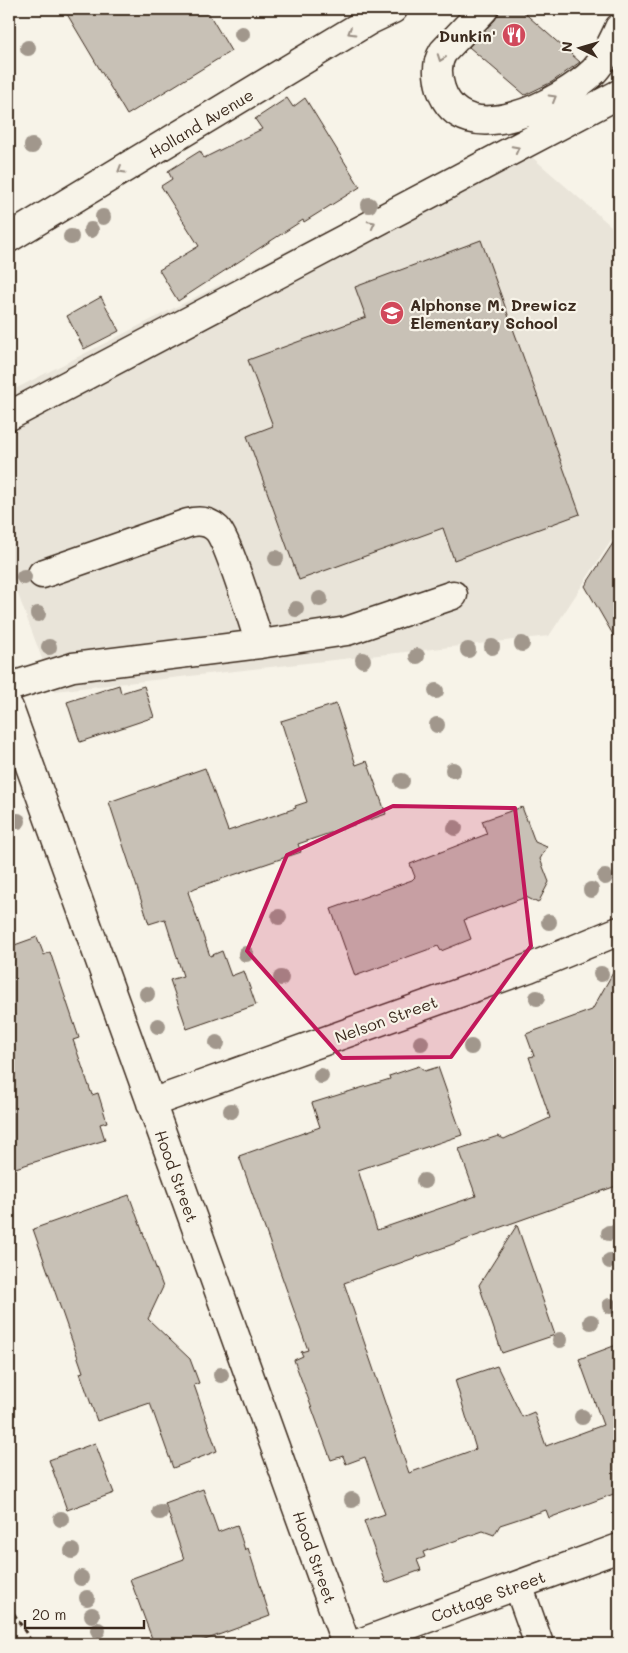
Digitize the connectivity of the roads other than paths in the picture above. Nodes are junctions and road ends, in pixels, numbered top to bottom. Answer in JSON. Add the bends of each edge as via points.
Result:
{"nodes":[{"id":1,"x":393,"y":9,"type":"edge"},
{"id":2,"x":484,"y":9,"type":"edge"},
{"id":3,"x":619,"y":28,"type":"edge"},
{"id":4,"x":619,"y":94,"type":"edge"},
{"id":5,"x":9,"y":238,"type":"edge"},
{"id":6,"x":9,"y":416,"type":"edge"},
{"id":7,"x":42,"y":574,"type":"dead end"},
{"id":8,"x":453,"y":595,"type":"dead end"},
{"id":9,"x":260,"y":644,"type":"junction"},
{"id":10,"x":9,"y":687,"type":"edge"},
{"id":11,"x":9,"y":708,"type":"edge"},
{"id":12,"x":619,"y":931,"type":"edge"},
{"id":13,"x":151,"y":1103,"type":"junction"},
{"id":14,"x":619,"y":1548,"type":"edge"},
{"id":15,"x":518,"y":1585,"type":"junction"},
{"id":16,"x":346,"y":1644,"type":"edge"},
{"id":17,"x":357,"y":1644,"type":"edge"},
{"id":18,"x":539,"y":1644,"type":"edge"}],
"edges":[{"from":1,"to":5,"type":"street","name":"Holland Avenue","one_way":true},
{"from":2,"to":3,"type":"street","one_way":true,"via":[[443,52],[438,74],[442,92],[451,106],[480,120],[523,114],[583,80],[596,69]]},
{"from":6,"to":4,"type":"street","one_way":true},
{"from":7,"to":9,"type":"street","via":[[188,522],[209,523],[223,538]]},
{"from":8,"to":9,"type":"street","via":[[347,631]]},
{"from":9,"to":10,"type":"street","via":[[73,667]]},
{"from":11,"to":13,"type":"street","name":"Hood Street"},
{"from":12,"to":13,"type":"street","name":"Nelson Street","via":[[529,968]]},
{"from":13,"to":16,"type":"street","name":"Hood Street"},
{"from":14,"to":15,"type":"street","name":"Cottage Street"},
{"from":15,"to":17,"type":"street","name":"Cottage Street"},
{"from":15,"to":18,"type":"street"}]}
